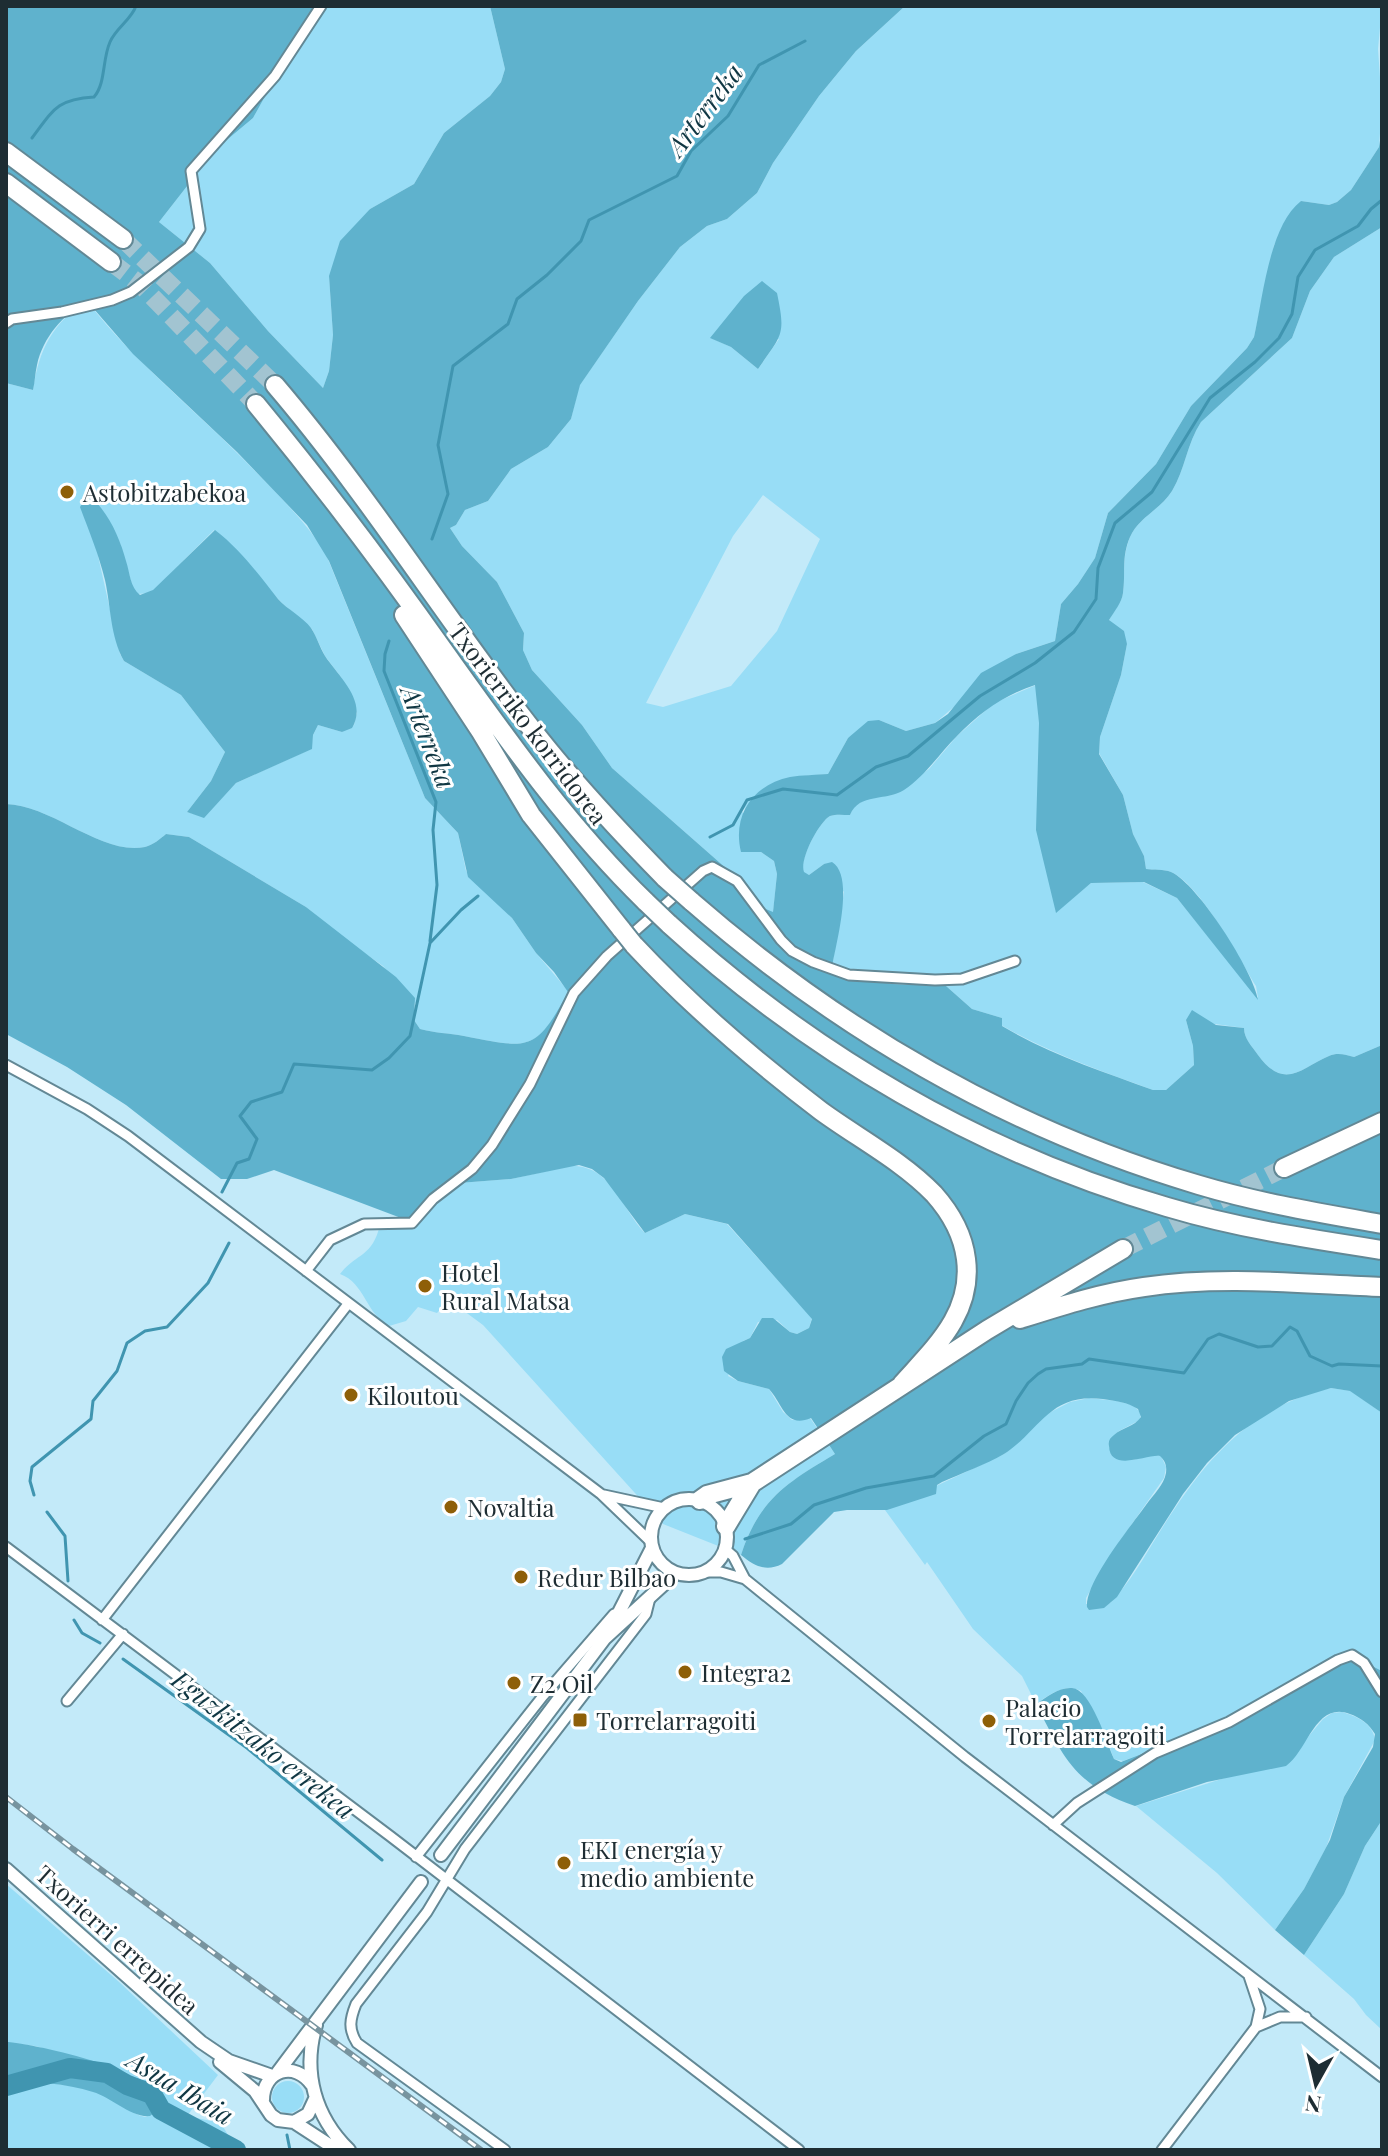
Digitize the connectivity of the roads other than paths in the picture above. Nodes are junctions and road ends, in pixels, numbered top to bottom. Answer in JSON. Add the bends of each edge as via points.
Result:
{"nodes":[{"id":1,"x":321,"y":6,"type":"edge"},
{"id":2,"x":6,"y":152,"type":"edge"},
{"id":3,"x":6,"y":183,"type":"edge"},
{"id":4,"x":123,"y":239,"type":"tunnel mouth"},
{"id":5,"x":111,"y":262,"type":"tunnel mouth"},
{"id":6,"x":6,"y":323,"type":"edge"},
{"id":7,"x":275,"y":385,"type":"tunnel mouth"},
{"id":8,"x":256,"y":404,"type":"tunnel mouth"},
{"id":9,"x":320,"y":481,"type":"junction"},
{"id":10,"x":1015,"y":961,"type":"dead end"},
{"id":11,"x":6,"y":1065,"type":"edge"},
{"id":12,"x":1382,"y":1122,"type":"edge"},
{"id":13,"x":1284,"y":1168,"type":"tunnel mouth"},
{"id":14,"x":1382,"y":1222,"type":"edge"},
{"id":15,"x":1123,"y":1249,"type":"tunnel mouth"},
{"id":16,"x":1382,"y":1250,"type":"edge"},
{"id":17,"x":306,"y":1271,"type":"junction"},
{"id":18,"x":1382,"y":1287,"type":"edge"},
{"id":19,"x":348,"y":1304,"type":"junction"},
{"id":20,"x":987,"y":1330,"type":"junction"},
{"id":21,"x":902,"y":1384,"type":"junction"},
{"id":22,"x":752,"y":1483,"type":"junction"},
{"id":23,"x":601,"y":1494,"type":"junction"},
{"id":24,"x":700,"y":1500,"type":"junction"},
{"id":25,"x":664,"y":1508,"type":"junction"},
{"id":26,"x":726,"y":1526,"type":"junction"},
{"id":27,"x":652,"y":1545,"type":"junction"},
{"id":28,"x":6,"y":1547,"type":"edge"},
{"id":29,"x":726,"y":1550,"type":"junction"},
{"id":30,"x":707,"y":1572,"type":"junction"},
{"id":31,"x":676,"y":1573,"type":"junction"},
{"id":32,"x":745,"y":1579,"type":"junction"},
{"id":33,"x":650,"y":1598,"type":"junction"},
{"id":34,"x":626,"y":1599,"type":"junction"},
{"id":35,"x":102,"y":1620,"type":"junction"},
{"id":36,"x":123,"y":1634,"type":"junction"},
{"id":37,"x":605,"y":1638,"type":"junction"},
{"id":38,"x":1382,"y":1692,"type":"edge"},
{"id":39,"x":67,"y":1701,"type":"dead end"},
{"id":40,"x":1053,"y":1825,"type":"junction"},
{"id":41,"x":441,"y":1855,"type":"dead end"},
{"id":42,"x":416,"y":1857,"type":"junction"},
{"id":43,"x":6,"y":1869,"type":"edge"},
{"id":44,"x":447,"y":1880,"type":"junction"},
{"id":45,"x":421,"y":1882,"type":"dead end"},
{"id":46,"x":1249,"y":1974,"type":"junction"},
{"id":47,"x":1279,"y":1997,"type":"junction"},
{"id":48,"x":1265,"y":2017,"type":"junction"},
{"id":49,"x":1306,"y":2017,"type":"junction"},
{"id":50,"x":318,"y":2018,"type":"junction"},
{"id":51,"x":201,"y":2042,"type":"junction"},
{"id":52,"x":275,"y":2074,"type":"junction"},
{"id":53,"x":1382,"y":2077,"type":"edge"},
{"id":54,"x":312,"y":2085,"type":"junction"},
{"id":55,"x":315,"y":2099,"type":"junction"},
{"id":56,"x":263,"y":2100,"type":"junction"},
{"id":57,"x":294,"y":2122,"type":"junction"},
{"id":58,"x":337,"y":2150,"type":"edge"},
{"id":59,"x":349,"y":2150,"type":"edge"},
{"id":60,"x":505,"y":2150,"type":"edge"},
{"id":61,"x":799,"y":2150,"type":"edge"},
{"id":62,"x":1162,"y":2150,"type":"edge"}],
"edges":[{"from":1,"to":6,"type":"street","via":[[275,76],[191,171],[200,229],[189,247],[131,292],[112,300]]},
{"from":2,"to":4,"type":"highway"},
{"from":3,"to":5,"type":"highway"},
{"from":7,"to":14,"type":"highway","name":"Txorierriko korridorea","bridge":true,"via":[[364,495],[532,729],[592,801],[665,878],[746,949],[891,1050],[996,1107],[1079,1143],[1255,1200]]},
{"from":8,"to":9,"type":"highway","name":"Txorierriko korridorea"},
{"from":9,"to":16,"type":"highway","name":"Txorierriko korridorea","bridge":true,"via":[[530,772],[593,848],[669,924],[757,999],[903,1096],[1017,1153],[1167,1207]]},
{"from":9,"to":21,"type":"highway","via":[[531,815],[628,938],[741,1047],[920,1182],[946,1209],[964,1246],[966,1292],[949,1330]]},
{"from":10,"to":17,"type":"street","via":[[962,979],[849,975],[792,951],[737,881],[712,867],[607,956],[574,993],[530,1084],[472,1169],[412,1223],[364,1224],[330,1240]]},
{"from":11,"to":17,"type":"street","via":[[128,1136]]},
{"from":12,"to":13,"type":"highway"},
{"from":15,"to":20,"type":"highway"},
{"from":17,"to":19,"type":"street"},
{"from":18,"to":20,"type":"highway","via":[[1239,1282],[1147,1286],[1089,1297]]},
{"from":19,"to":23,"type":"street"},
{"from":19,"to":35,"type":"street"},
{"from":20,"to":21,"type":"highway"},
{"from":21,"to":22,"type":"highway"},
{"from":22,"to":24,"type":"highway"},
{"from":22,"to":26,"type":"highway"},
{"from":23,"to":25,"type":"street"},
{"from":23,"to":27,"type":"street"},
{"from":24,"to":25,"type":"street","via":[[683,1499]]},
{"from":24,"to":26,"type":"street","via":[[713,1507]]},
{"from":25,"to":27,"type":"street","via":[[653,1523]]},
{"from":26,"to":29,"type":"street"},
{"from":27,"to":31,"type":"street","via":[[657,1559]]},
{"from":27,"to":34,"type":"street"},
{"from":28,"to":35,"type":"street"},
{"from":29,"to":30,"type":"street"},
{"from":29,"to":32,"type":"street"},
{"from":30,"to":31,"type":"street"},
{"from":30,"to":32,"type":"street"},
{"from":31,"to":33,"type":"street"},
{"from":32,"to":40,"type":"street"},
{"from":33,"to":37,"type":"street"},
{"from":33,"to":44,"type":"street","via":[[646,1614],[465,1849]]},
{"from":34,"to":37,"type":"street"},
{"from":34,"to":42,"type":"street"},
{"from":35,"to":36,"type":"street"},
{"from":36,"to":39,"type":"street"},
{"from":36,"to":42,"type":"street"},
{"from":37,"to":41,"type":"street"},
{"from":38,"to":40,"type":"street","via":[[1364,1663],[1352,1655],[1338,1660],[1229,1722],[1155,1753],[1077,1803]]},
{"from":40,"to":46,"type":"street"},
{"from":42,"to":44,"type":"street"},
{"from":43,"to":51,"type":"street","name":"Txorierri errepidea"},
{"from":44,"to":60,"type":"street","via":[[356,2004],[351,2033],[370,2053]]},
{"from":44,"to":61,"type":"street"},
{"from":45,"to":50,"type":"street"},
{"from":46,"to":47,"type":"street"},
{"from":46,"to":48,"type":"street"},
{"from":47,"to":48,"type":"street"},
{"from":47,"to":49,"type":"street"},
{"from":48,"to":49,"type":"street"},
{"from":48,"to":62,"type":"street"},
{"from":49,"to":53,"type":"street"},
{"from":50,"to":52,"type":"street"},
{"from":50,"to":54,"type":"street","via":[[311,2048]]},
{"from":51,"to":52,"type":"street","name":"Txorierri errepidea","via":[[229,2061]]},
{"from":51,"to":56,"type":"street","name":"Txorierri errepidea"},
{"from":52,"to":54,"type":"street","name":"Txorierri errepidea","via":[[302,2073]]},
{"from":52,"to":56,"type":"street"},
{"from":54,"to":55,"type":"street"},
{"from":55,"to":57,"type":"street","via":[[308,2114]]},
{"from":55,"to":59,"type":"street","via":[[328,2126]]},
{"from":56,"to":57,"type":"street","name":"Txorierri errepidea","via":[[278,2120]]},
{"from":57,"to":58,"type":"street","name":"Txorierri errepidea"}]}
